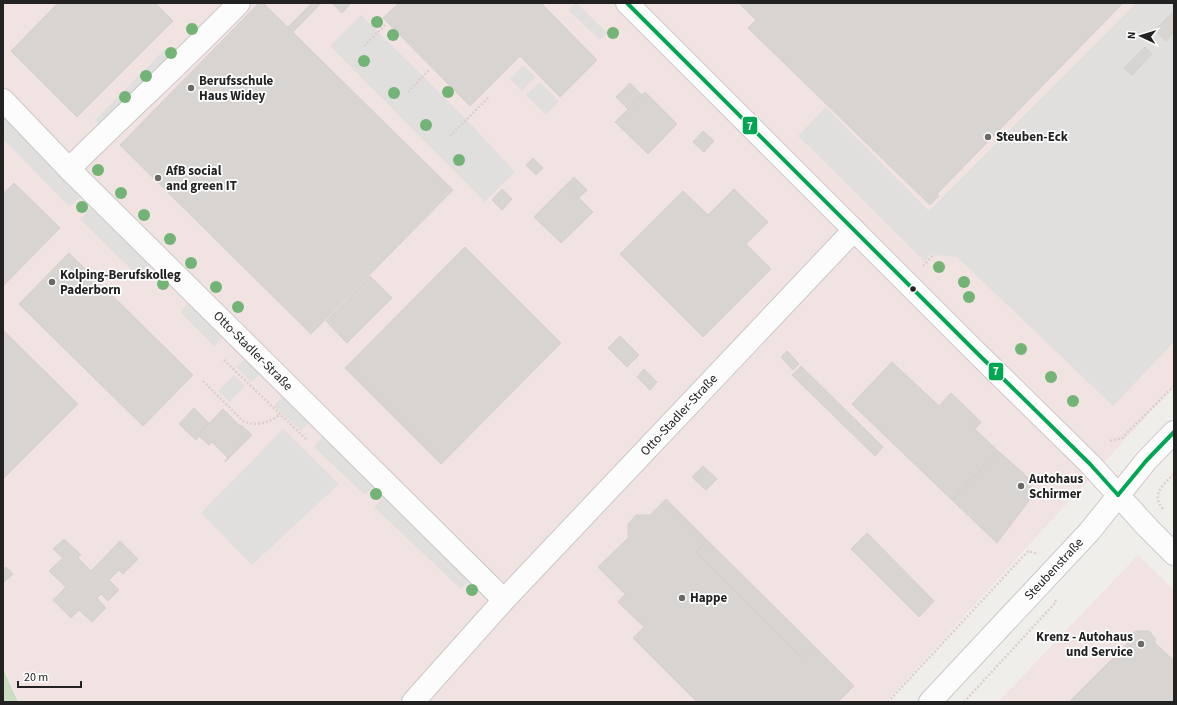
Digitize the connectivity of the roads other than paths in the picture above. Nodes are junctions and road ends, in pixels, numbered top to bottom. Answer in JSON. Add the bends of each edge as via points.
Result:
{"nodes":[{"id":1,"x":239,"y":3,"type":"edge"},
{"id":2,"x":627,"y":3,"type":"edge"},
{"id":3,"x":3,"y":100,"type":"edge"},
{"id":4,"x":69,"y":169,"type":"junction"},
{"id":5,"x":854,"y":230,"type":"junction"},
{"id":6,"x":1174,"y":432,"type":"edge"},
{"id":7,"x":1118,"y":495,"type":"junction"},
{"id":8,"x":1174,"y":554,"type":"edge"},
{"id":9,"x":504,"y":600,"type":"junction"},
{"id":10,"x":413,"y":702,"type":"edge"},
{"id":11,"x":930,"y":702,"type":"edge"}],
"edges":[{"from":1,"to":4,"type":"street"},
{"from":2,"to":5,"type":"street"},
{"from":3,"to":4,"type":"street","name":"Otto-Stadler-Straße"},
{"from":4,"to":9,"type":"street","name":"Otto-Stadler-Straße"},
{"from":5,"to":7,"type":"street","via":[[1090,464]]},
{"from":5,"to":9,"type":"street","name":"Otto-Stadler-Straße"},
{"from":6,"to":7,"type":"street","name":"Steubenstraße"},
{"from":7,"to":8,"type":"street"},
{"from":7,"to":11,"type":"street","name":"Steubenstraße","via":[[1089,532]]},
{"from":9,"to":10,"type":"street","name":"Otto-Stadler-Straße"}]}
